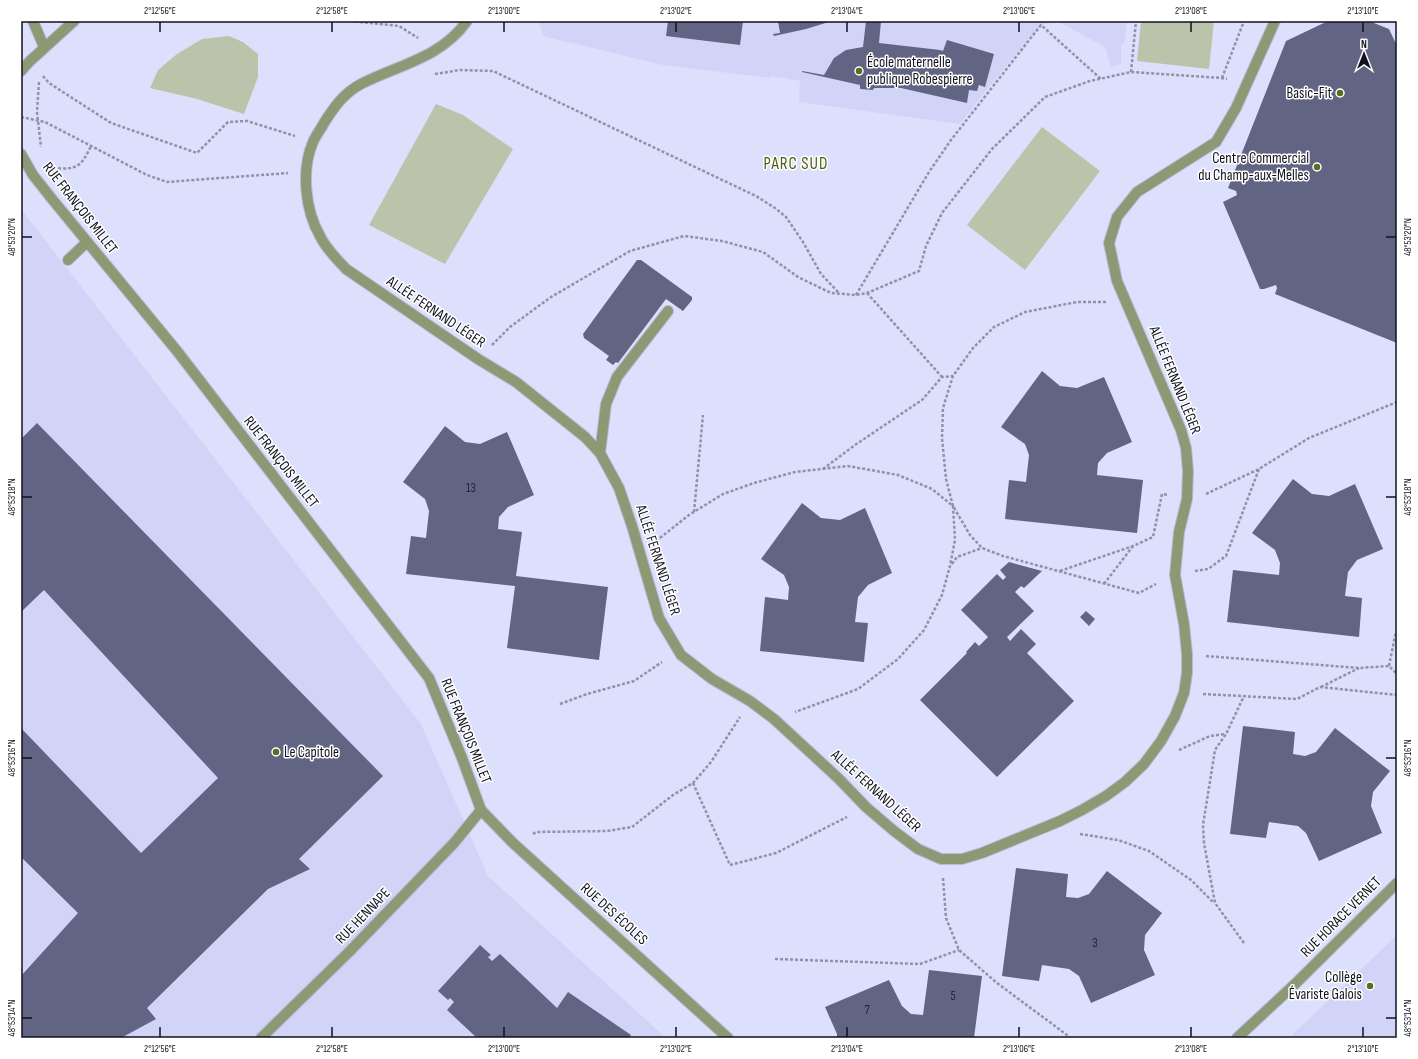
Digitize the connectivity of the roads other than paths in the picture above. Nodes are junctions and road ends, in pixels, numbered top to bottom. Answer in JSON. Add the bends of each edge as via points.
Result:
{"nodes":[{"id":1,"x":33,"y":21,"type":"edge"},
{"id":2,"x":74,"y":21,"type":"edge"},
{"id":3,"x":467,"y":21,"type":"edge"},
{"id":4,"x":1275,"y":21,"type":"edge"},
{"id":5,"x":44,"y":47,"type":"junction"},
{"id":6,"x":21,"y":71,"type":"edge"},
{"id":7,"x":21,"y":154,"type":"edge"},
{"id":8,"x":87,"y":242,"type":"junction"},
{"id":9,"x":68,"y":260,"type":"dead end"},
{"id":10,"x":668,"y":311,"type":"dead end"},
{"id":11,"x":600,"y":454,"type":"junction"},
{"id":12,"x":481,"y":810,"type":"junction"},
{"id":13,"x":1397,"y":883,"type":"edge"},
{"id":14,"x":261,"y":1038,"type":"edge"},
{"id":15,"x":728,"y":1038,"type":"edge"},
{"id":16,"x":1237,"y":1038,"type":"edge"}],
"edges":[{"from":1,"to":5,"type":"street"},
{"from":2,"to":5,"type":"street"},
{"from":3,"to":11,"type":"street","name":"ALLÉE FERNAND LÉGER","via":[[446,44],[403,67],[361,84],[344,96],[330,114],[309,156],[306,192],[308,207],[320,236],[346,269],[516,382],[585,437]]},
{"from":4,"to":11,"type":"street","name":"ALLÉE FERNAND LÉGER","via":[[1236,108],[1216,142],[1137,192],[1117,217],[1109,243],[1117,281],[1181,430],[1186,448],[1187,499],[1175,575],[1184,624],[1187,673],[1184,693],[1176,716],[1161,741],[1144,764],[1106,796],[1060,821],[962,859],[941,858],[918,849],[866,807],[774,719],[712,679],[681,655],[659,618],[619,488]]},
{"from":5,"to":6,"type":"street"},
{"from":7,"to":8,"type":"street","name":"RUE FRANÇOIS MILLET","via":[[33,175]]},
{"from":8,"to":9,"type":"street"},
{"from":8,"to":12,"type":"street","name":"RUE FRANÇOIS MILLET","via":[[177,351],[429,678]]},
{"from":10,"to":11,"type":"street","via":[[617,377],[606,404]]},
{"from":12,"to":14,"type":"street","name":"RUE HENNAPE","via":[[454,843],[349,952]]},
{"from":12,"to":15,"type":"street","name":"RUE DES ÉCOLES","via":[[513,843]]},
{"from":13,"to":16,"type":"street","name":"RUE HORACE VERNET"}]}
